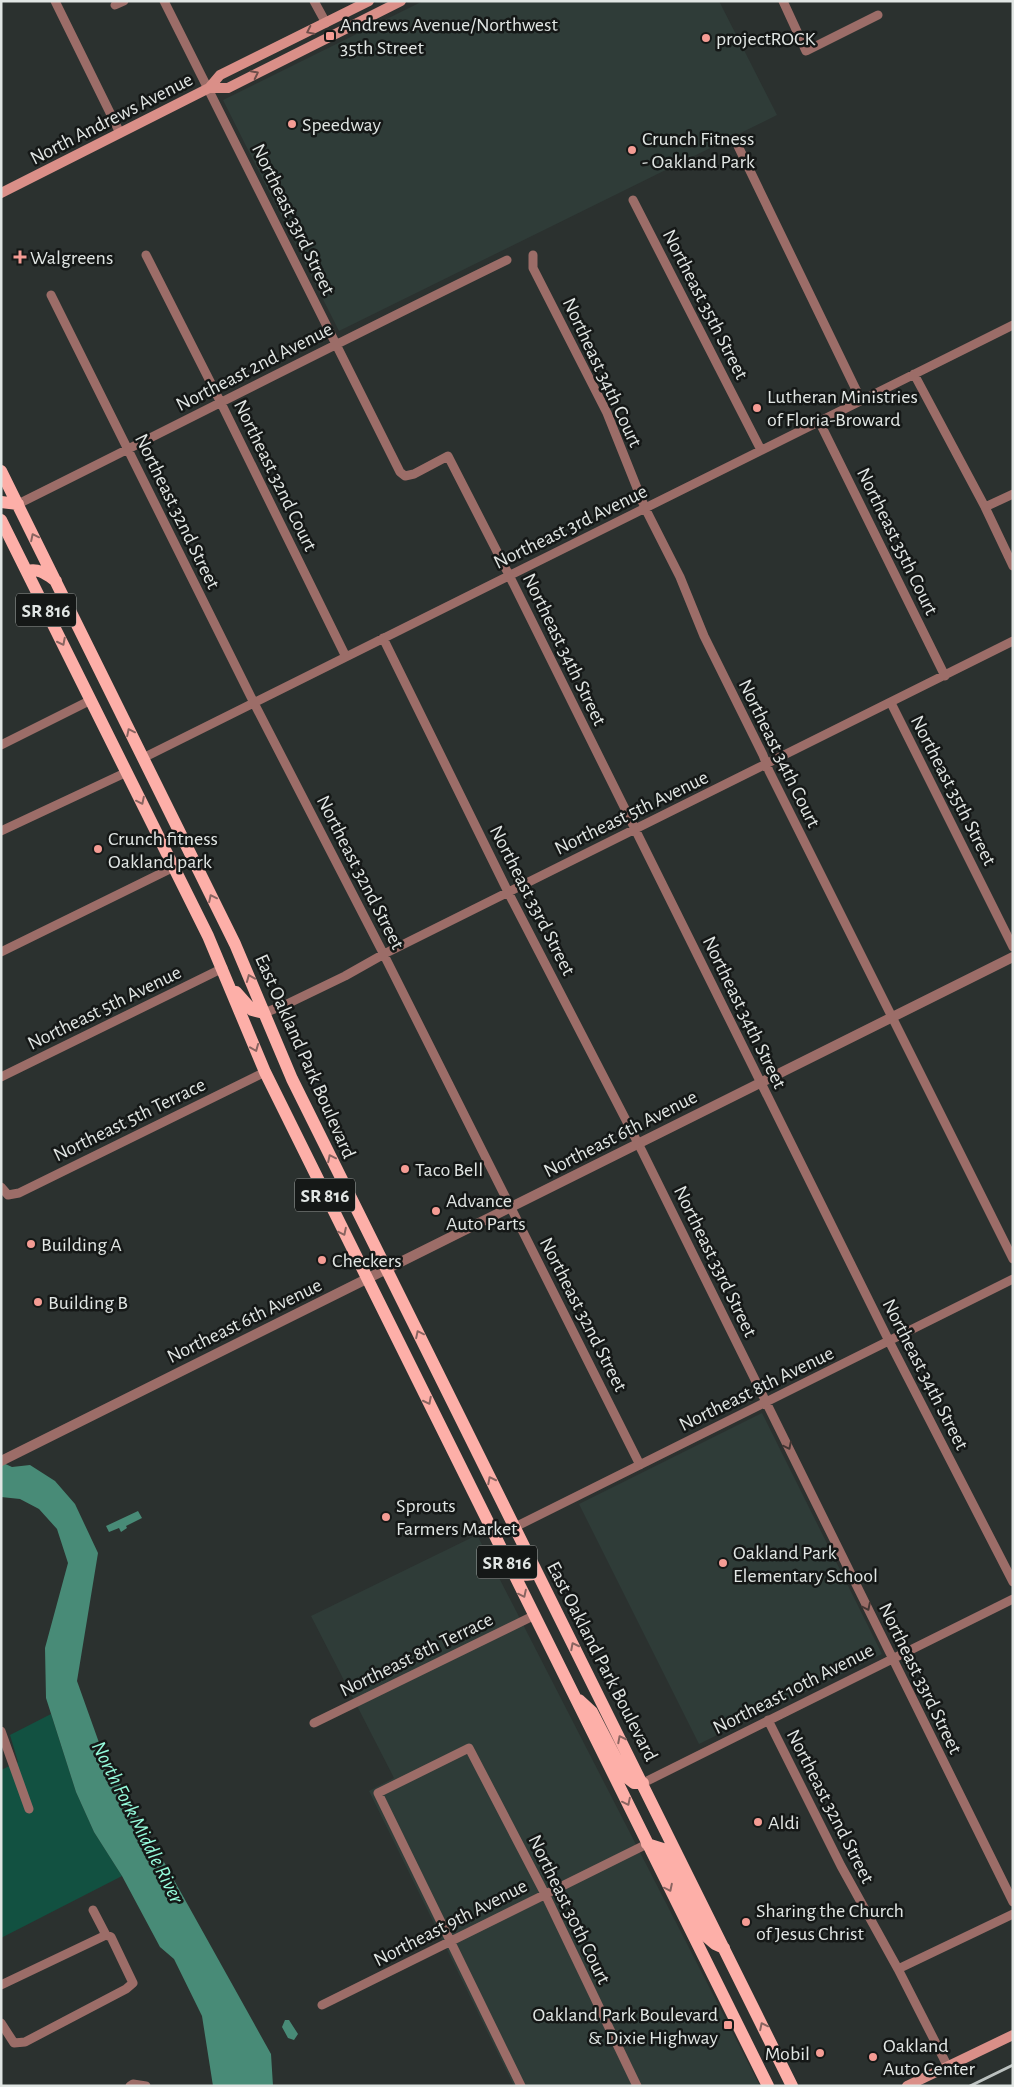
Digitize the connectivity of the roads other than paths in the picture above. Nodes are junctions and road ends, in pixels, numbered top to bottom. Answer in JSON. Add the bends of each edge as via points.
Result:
{"nodes":[{"id":1,"x":55,"y":1,"type":"edge"},
{"id":2,"x":164,"y":1,"type":"edge"},
{"id":3,"x":314,"y":1,"type":"edge"},
{"id":4,"x":369,"y":1,"type":"edge"},
{"id":5,"x":401,"y":1,"type":"edge"},
{"id":6,"x":783,"y":1,"type":"edge"},
{"id":7,"x":878,"y":15,"type":"dead end"},
{"id":8,"x":326,"y":23,"type":"junction"},
{"id":9,"x":209,"y":88,"type":"junction"},
{"id":10,"x":120,"y":133,"type":"junction"},
{"id":11,"x":738,"y":146,"type":"dead end"},
{"id":12,"x":1,"y":193,"type":"edge"},
{"id":13,"x":633,"y":200,"type":"dead end"},
{"id":14,"x":146,"y":255,"type":"dead end"},
{"id":15,"x":533,"y":255,"type":"dead end"},
{"id":16,"x":507,"y":260,"type":"dead end"},
{"id":17,"x":51,"y":295,"type":"dead end"},
{"id":18,"x":1013,"y":325,"type":"edge"},
{"id":19,"x":336,"y":343,"type":"junction"},
{"id":20,"x":914,"y":374,"type":"junction"},
{"id":21,"x":861,"y":400,"type":"junction"},
{"id":22,"x":221,"y":403,"type":"junction"},
{"id":23,"x":819,"y":421,"type":"junction"},
{"id":24,"x":128,"y":449,"type":"junction"},
{"id":25,"x":761,"y":450,"type":"junction"},
{"id":26,"x":448,"y":456,"type":"joint"},
{"id":27,"x":1,"y":471,"type":"edge"},
{"id":28,"x":1013,"y":494,"type":"edge"},
{"id":29,"x":1,"y":502,"type":"edge"},
{"id":30,"x":18,"y":504,"type":"junction"},
{"id":31,"x":985,"y":507,"type":"junction"},
{"id":32,"x":645,"y":508,"type":"junction"},
{"id":33,"x":1,"y":520,"type":"edge"},
{"id":34,"x":1013,"y":566,"type":"edge"},
{"id":35,"x":27,"y":571,"type":"junction"},
{"id":36,"x":509,"y":575,"type":"junction"},
{"id":37,"x":56,"y":581,"type":"junction"},
{"id":38,"x":383,"y":638,"type":"junction"},
{"id":39,"x":1013,"y":641,"type":"edge"},
{"id":40,"x":346,"y":657,"type":"junction"},
{"id":41,"x":945,"y":676,"type":"junction"},
{"id":42,"x":91,"y":700,"type":"junction"},
{"id":43,"x":254,"y":703,"type":"junction"},
{"id":44,"x":891,"y":703,"type":"junction"},
{"id":45,"x":112,"y":742,"type":"junction"},
{"id":46,"x":1,"y":745,"type":"edge"},
{"id":47,"x":143,"y":758,"type":"junction"},
{"id":48,"x":766,"y":763,"type":"junction"},
{"id":49,"x":126,"y":772,"type":"junction"},
{"id":50,"x":635,"y":829,"type":"junction"},
{"id":51,"x":1,"y":831,"type":"edge"},
{"id":52,"x":174,"y":867,"type":"junction"},
{"id":53,"x":204,"y":880,"type":"junction"},
{"id":54,"x":508,"y":892,"type":"junction"},
{"id":55,"x":1013,"y":947,"type":"edge"},
{"id":56,"x":1,"y":952,"type":"edge"},
{"id":57,"x":384,"y":954,"type":"junction"},
{"id":58,"x":1013,"y":957,"type":"edge"},
{"id":59,"x":222,"y":968,"type":"junction"},
{"id":60,"x":230,"y":987,"type":"junction"},
{"id":61,"x":264,"y":1013,"type":"junction"},
{"id":62,"x":892,"y":1017,"type":"junction"},
{"id":63,"x":265,"y":1072,"type":"junction"},
{"id":64,"x":1,"y":1077,"type":"edge"},
{"id":65,"x":761,"y":1083,"type":"junction"},
{"id":66,"x":638,"y":1144,"type":"junction"},
{"id":67,"x":1,"y":1187,"type":"edge"},
{"id":68,"x":510,"y":1208,"type":"junction"},
{"id":69,"x":1013,"y":1259,"type":"edge"},
{"id":70,"x":386,"y":1270,"type":"junction"},
{"id":71,"x":1013,"y":1279,"type":"edge"},
{"id":72,"x":367,"y":1280,"type":"junction"},
{"id":73,"x":889,"y":1341,"type":"junction"},
{"id":74,"x":766,"y":1402,"type":"junction"},
{"id":75,"x":5,"y":1459,"type":"edge"},
{"id":76,"x":640,"y":1465,"type":"junction"},
{"id":77,"x":515,"y":1527,"type":"junction"},
{"id":78,"x":509,"y":1566,"type":"junction"},
{"id":79,"x":537,"y":1573,"type":"junction"},
{"id":80,"x":1013,"y":1582,"type":"edge"},
{"id":81,"x":1013,"y":1599,"type":"edge"},
{"id":82,"x":533,"y":1616,"type":"junction"},
{"id":83,"x":560,"y":1618,"type":"junction"},
{"id":84,"x":892,"y":1658,"type":"junction"},
{"id":85,"x":575,"y":1698,"type":"junction"},
{"id":86,"x":768,"y":1720,"type":"junction"},
{"id":87,"x":314,"y":1723,"type":"dead end"},
{"id":88,"x":1,"y":1730,"type":"edge"},
{"id":89,"x":643,"y":1783,"type":"junction"},
{"id":90,"x":29,"y":1809,"type":"dead end"},
{"id":91,"x":647,"y":1844,"type":"junction"},
{"id":92,"x":545,"y":1894,"type":"junction"},
{"id":93,"x":1013,"y":1902,"type":"edge"},
{"id":94,"x":93,"y":1910,"type":"dead end"},
{"id":95,"x":1013,"y":1914,"type":"edge"},
{"id":96,"x":106,"y":1936,"type":"junction"},
{"id":97,"x":451,"y":1941,"type":"junction"},
{"id":98,"x":724,"y":1948,"type":"junction"},
{"id":99,"x":898,"y":1968,"type":"junction"},
{"id":100,"x":1,"y":1985,"type":"edge"},
{"id":101,"x":322,"y":2005,"type":"dead end"},
{"id":102,"x":1,"y":2023,"type":"edge"},
{"id":103,"x":1013,"y":2035,"type":"edge"},
{"id":104,"x":948,"y":2067,"type":"junction"},
{"id":105,"x":145,"y":2085,"type":"edge"},
{"id":106,"x":130,"y":2086,"type":"edge"},
{"id":107,"x":521,"y":2086,"type":"edge"},
{"id":108,"x":637,"y":2086,"type":"edge"},
{"id":109,"x":768,"y":2086,"type":"edge"},
{"id":110,"x":792,"y":2086,"type":"edge"},
{"id":111,"x":907,"y":2086,"type":"edge"}],
"edges":[{"from":1,"to":10,"type":"street"},
{"from":2,"to":9,"type":"street","name":"Northeast 33rd Street"},
{"from":3,"to":8,"type":"street"},
{"from":4,"to":8,"type":"main road","name":"North Andrews Avenue"},
{"from":9,"to":5,"type":"main road","name":"North Andrews Avenue","one_way":true,"via":[[228,88]]},
{"from":6,"to":7,"type":"street","via":[[806,51]]},
{"from":8,"to":9,"type":"main road","name":"North Andrews Avenue","one_way":true,"via":[[220,75]]},
{"from":9,"to":10,"type":"main road","name":"North Andrews Avenue"},
{"from":9,"to":19,"type":"street","name":"Northeast 33rd Street"},
{"from":10,"to":12,"type":"main road","name":"North Andrews Avenue"},
{"from":11,"to":21,"type":"street"},
{"from":13,"to":25,"type":"street","name":"Northeast 35th Street"},
{"from":14,"to":22,"type":"street","name":"Northeast 32nd Court"},
{"from":15,"to":32,"type":"street","name":"Northeast 34th Court","via":[[533,268],[607,413]]},
{"from":16,"to":19,"type":"street","name":"Northeast 2nd Avenue"},
{"from":17,"to":24,"type":"street","name":"Northeast 32nd Street"},
{"from":18,"to":20,"type":"street","name":"Northeast 3rd Avenue"},
{"from":19,"to":22,"type":"street","name":"Northeast 2nd Avenue"},
{"from":19,"to":26,"type":"street","name":"Northeast 33rd Street","via":[[400,472],[405,476],[414,474]]},
{"from":20,"to":21,"type":"street","name":"Northeast 3rd Avenue"},
{"from":20,"to":31,"type":"street"},
{"from":21,"to":23,"type":"street","name":"Northeast 3rd Avenue"},
{"from":22,"to":24,"type":"street","name":"Northeast 2nd Avenue"},
{"from":22,"to":40,"type":"street","name":"Northeast 32nd Court"},
{"from":23,"to":25,"type":"street","name":"Northeast 3rd Avenue"},
{"from":23,"to":41,"type":"street","name":"Northeast 35th Court"},
{"from":24,"to":30,"type":"street","name":"Northeast 2nd Avenue"},
{"from":24,"to":43,"type":"street","name":"Northeast 32nd Street"},
{"from":25,"to":32,"type":"street","name":"Northeast 3rd Avenue"},
{"from":26,"to":36,"type":"street","name":"Northeast 34th Street"},
{"from":27,"to":30,"type":"main road","name":"East Oakland Park Boulevard","number":"SR 816"},
{"from":28,"to":31,"type":"street"},
{"from":29,"to":30,"type":"main road"},
{"from":37,"to":30,"type":"main road","name":"East Oakland Park Boulevard","number":"SR 816","one_way":true},
{"from":31,"to":34,"type":"street"},
{"from":32,"to":36,"type":"street","name":"Northeast 3rd Avenue"},
{"from":32,"to":48,"type":"street","name":"Northeast 34th Court"},
{"from":33,"to":35,"type":"main road","name":"East Oakland Park Boulevard","number":"SR 816"},
{"from":35,"to":37,"type":"main road","via":[[42,572]]},
{"from":35,"to":42,"type":"main road","name":"East Oakland Park Boulevard","number":"SR 816","one_way":true},
{"from":36,"to":38,"type":"street","name":"Northeast 3rd Avenue"},
{"from":36,"to":50,"type":"street","name":"Northeast 34th Street"},
{"from":47,"to":37,"type":"main road","name":"East Oakland Park Boulevard","number":"SR 816","one_way":true},
{"from":38,"to":40,"type":"street","name":"Northeast 3rd Avenue"},
{"from":38,"to":54,"type":"street","name":"Northeast 33rd Street"},
{"from":39,"to":41,"type":"street","name":"Northeast 5th Avenue"},
{"from":40,"to":43,"type":"street","name":"Northeast 3rd Avenue"},
{"from":41,"to":44,"type":"street","name":"Northeast 5th Avenue"},
{"from":42,"to":45,"type":"main road","name":"East Oakland Park Boulevard","number":"SR 816"},
{"from":42,"to":46,"type":"street"},
{"from":43,"to":47,"type":"street","name":"Northeast 3rd Avenue"},
{"from":43,"to":57,"type":"street","name":"Northeast 32nd Street"},
{"from":44,"to":48,"type":"street","name":"Northeast 5th Avenue"},
{"from":44,"to":55,"type":"street","name":"Northeast 35th Street"},
{"from":45,"to":47,"type":"main road","via":[[128,756]]},
{"from":45,"to":49,"type":"main road","name":"East Oakland Park Boulevard","number":"SR 816"},
{"from":47,"to":53,"type":"main road","name":"East Oakland Park Boulevard","number":"SR 816"},
{"from":48,"to":50,"type":"street","name":"Northeast 5th Avenue"},
{"from":48,"to":62,"type":"street","name":"Northeast 34th Court"},
{"from":49,"to":51,"type":"street"},
{"from":49,"to":52,"type":"main road","name":"East Oakland Park Boulevard","number":"SR 816","one_way":true},
{"from":50,"to":54,"type":"street","name":"Northeast 5th Avenue"},
{"from":50,"to":65,"type":"street","name":"Northeast 34th Street"},
{"from":52,"to":53,"type":"main road","via":[[181,866]]},
{"from":52,"to":56,"type":"street"},
{"from":52,"to":59,"type":"main road","name":"East Oakland Park Boulevard","number":"SR 816"},
{"from":61,"to":53,"type":"main road","name":"East Oakland Park Boulevard","number":"SR 816","one_way":true},
{"from":54,"to":57,"type":"street","name":"Northeast 5th Avenue"},
{"from":54,"to":66,"type":"street","name":"Northeast 33rd Street"},
{"from":57,"to":61,"type":"street","name":"Northeast 5th Avenue","via":[[345,976]]},
{"from":57,"to":68,"type":"street","name":"Northeast 32nd Street"},
{"from":58,"to":62,"type":"street","name":"Northeast 6th Avenue"},
{"from":59,"to":60,"type":"main road","name":"East Oakland Park Boulevard","number":"SR 816"},
{"from":59,"to":64,"type":"street","name":"Northeast 5th Avenue"},
{"from":60,"to":61,"type":"main road","via":[[252,1010]]},
{"from":60,"to":63,"type":"main road","name":"East Oakland Park Boulevard","number":"SR 816","one_way":true},
{"from":70,"to":61,"type":"main road","name":"East Oakland Park Boulevard","number":"SR 816","one_way":true,"via":[[285,1064]]},
{"from":62,"to":65,"type":"street","name":"Northeast 6th Avenue"},
{"from":62,"to":69,"type":"street","name":"Northeast 34th Court"},
{"from":63,"to":67,"type":"street","name":"Northeast 5th Terrace","via":[[19,1193],[8,1195]]},
{"from":63,"to":72,"type":"main road","name":"East Oakland Park Boulevard","number":"SR 816","one_way":true},
{"from":65,"to":66,"type":"street","name":"Northeast 6th Avenue"},
{"from":65,"to":73,"type":"street","name":"Northeast 34th Street"},
{"from":66,"to":68,"type":"street","name":"Northeast 6th Avenue"},
{"from":66,"to":74,"type":"street","name":"Northeast 33rd Street"},
{"from":68,"to":70,"type":"street","name":"Northeast 6th Avenue"},
{"from":68,"to":76,"type":"street","name":"Northeast 32nd Street"},
{"from":70,"to":72,"type":"street","name":"Northeast 6th Avenue"},
{"from":77,"to":70,"type":"main road","name":"East Oakland Park Boulevard","number":"SR 816","one_way":true},
{"from":71,"to":73,"type":"street","name":"Northeast 8th Avenue"},
{"from":72,"to":75,"type":"street","name":"Northeast 6th Avenue"},
{"from":72,"to":78,"type":"main road","name":"East Oakland Park Boulevard","number":"SR 816","one_way":true},
{"from":73,"to":74,"type":"street","name":"Northeast 8th Avenue"},
{"from":73,"to":80,"type":"street","name":"Northeast 34th Street"},
{"from":74,"to":76,"type":"street","name":"Northeast 8th Avenue"},
{"from":74,"to":84,"type":"street","name":"Northeast 33rd Street","one_way":true},
{"from":76,"to":77,"type":"street","name":"Northeast 8th Avenue"},
{"from":77,"to":79,"type":"main road","name":"East Oakland Park Boulevard","number":"SR 816"},
{"from":78,"to":79,"type":"main road","via":[[520,1575]]},
{"from":78,"to":82,"type":"main road","name":"East Oakland Park Boulevard","number":"SR 816","one_way":true},
{"from":79,"to":83,"type":"main road","name":"East Oakland Park Boulevard","number":"SR 816"},
{"from":81,"to":84,"type":"street","name":"Northeast 10th Avenue"},
{"from":82,"to":83,"type":"main road","via":[[545,1612]]},
{"from":82,"to":85,"type":"main road","name":"East Oakland Park Boulevard","number":"SR 816"},
{"from":82,"to":87,"type":"street","name":"Northeast 8th Terrace"},
{"from":89,"to":83,"type":"main road","name":"East Oakland Park Boulevard","number":"SR 816","one_way":true},
{"from":84,"to":86,"type":"street","name":"Northeast 10th Avenue"},
{"from":84,"to":93,"type":"street","name":"Northeast 33rd Street"},
{"from":85,"to":89,"type":"main road","via":[[592,1712],[625,1776],[634,1783]]},
{"from":85,"to":91,"type":"main road","name":"East Oakland Park Boulevard","number":"SR 816","one_way":true},
{"from":86,"to":89,"type":"street","name":"Northeast 10th Avenue"},
{"from":86,"to":99,"type":"street","name":"Northeast 32nd Street","via":[[841,1866]]},
{"from":88,"to":90,"type":"street"},
{"from":89,"to":98,"type":"main road","name":"East Oakland Park Boulevard","number":"SR 816"},
{"from":91,"to":92,"type":"street","name":"Northeast 9th Avenue"},
{"from":91,"to":98,"type":"main road","via":[[663,1849],[708,1938]]},
{"from":91,"to":109,"type":"main road","name":"East Oakland Park Boulevard","number":"SR 816","one_way":true},
{"from":92,"to":97,"type":"street","name":"Northeast 9th Avenue"},
{"from":92,"to":97,"type":"street","name":"Northeast 30th Court","via":[[469,1748],[378,1793]]},
{"from":92,"to":108,"type":"street","name":"Northeast 30th Court"},
{"from":94,"to":96,"type":"street"},
{"from":95,"to":99,"type":"street"},
{"from":96,"to":100,"type":"street"},
{"from":96,"to":102,"type":"street","via":[[111,1937],[131,1979],[131,1986],[25,2042],[14,2043]]},
{"from":97,"to":101,"type":"street","name":"Northeast 9th Avenue"},
{"from":97,"to":107,"type":"street"},
{"from":110,"to":98,"type":"main road","name":"East Oakland Park Boulevard","number":"SR 816","one_way":true},
{"from":99,"to":104,"type":"street","name":"Northeast 32nd Street"},
{"from":103,"to":104,"type":"main road"},
{"from":104,"to":111,"type":"main road"},
{"from":105,"to":106,"type":"street"}]}
